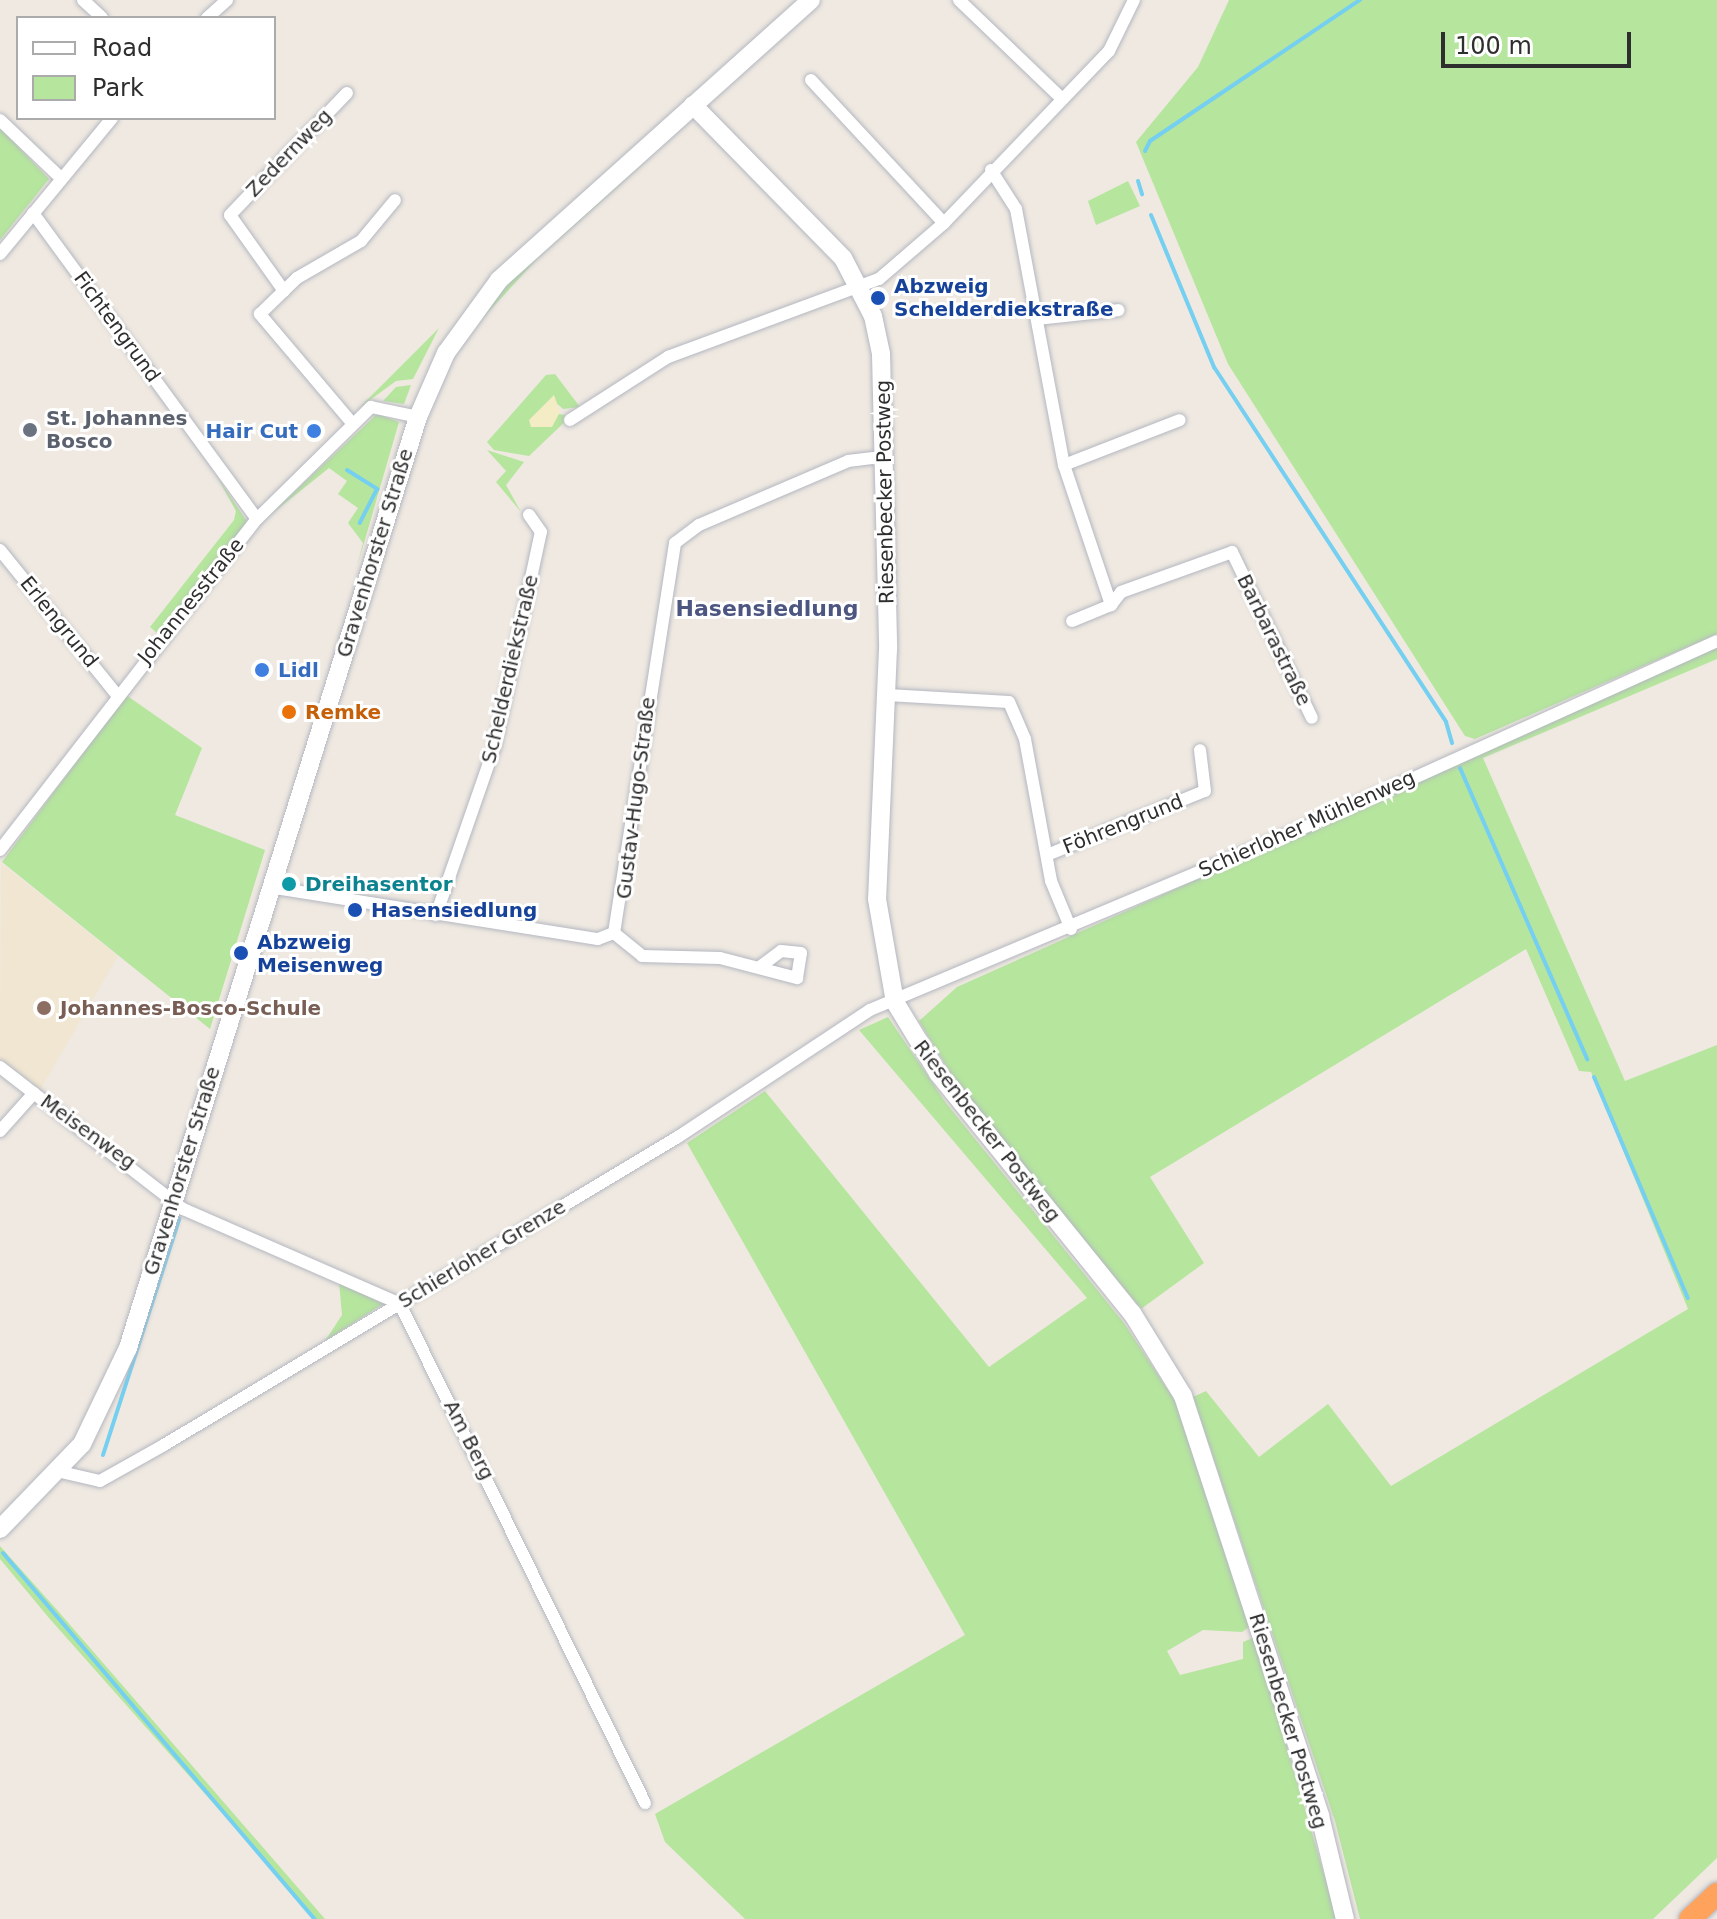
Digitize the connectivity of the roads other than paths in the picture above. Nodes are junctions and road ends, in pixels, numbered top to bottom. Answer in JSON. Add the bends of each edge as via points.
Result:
{"nodes":[{"id":1,"x":83,"y":0,"type":"edge"},
{"id":2,"x":227,"y":0,"type":"edge"},
{"id":3,"x":811,"y":0,"type":"edge"},
{"id":4,"x":959,"y":0,"type":"edge"},
{"id":5,"x":1134,"y":0,"type":"edge"},
{"id":6,"x":100,"y":16,"type":"edge"},
{"id":7,"x":209,"y":16,"type":"edge"},
{"id":8,"x":811,"y":80,"type":"dead end"},
{"id":9,"x":347,"y":93,"type":"dead end"},
{"id":10,"x":1060,"y":97,"type":"junction"},
{"id":11,"x":693,"y":105,"type":"junction"},
{"id":12,"x":0,"y":120,"type":"edge"},
{"id":13,"x":110,"y":120,"type":"edge"},
{"id":14,"x":991,"y":170,"type":"junction"},
{"id":15,"x":61,"y":178,"type":"junction"},
{"id":16,"x":395,"y":200,"type":"dead end"},
{"id":17,"x":33,"y":213,"type":"junction"},
{"id":18,"x":944,"y":223,"type":"junction"},
{"id":19,"x":0,"y":254,"type":"edge"},
{"id":20,"x":863,"y":288,"type":"junction"},
{"id":21,"x":284,"y":291,"type":"junction"},
{"id":22,"x":1119,"y":310,"type":"dead end"},
{"id":23,"x":1038,"y":319,"type":"junction"},
{"id":24,"x":418,"y":417,"type":"junction"},
{"id":25,"x":570,"y":420,"type":"dead end"},
{"id":26,"x":1180,"y":420,"type":"dead end"},
{"id":27,"x":352,"y":423,"type":"junction"},
{"id":28,"x":886,"y":456,"type":"junction"},
{"id":29,"x":1064,"y":465,"type":"junction"},
{"id":30,"x":529,"y":515,"type":"dead end"},
{"id":31,"x":257,"y":519,"type":"junction"},
{"id":32,"x":0,"y":550,"type":"edge"},
{"id":33,"x":1111,"y":605,"type":"junction"},
{"id":34,"x":1072,"y":621,"type":"dead end"},
{"id":35,"x":1717,"y":641,"type":"edge"},
{"id":36,"x":117,"y":695,"type":"junction"},
{"id":37,"x":887,"y":695,"type":"junction"},
{"id":38,"x":1312,"y":718,"type":"dead end"},
{"id":39,"x":1200,"y":750,"type":"dead end"},
{"id":40,"x":0,"y":850,"type":"edge"},
{"id":41,"x":1047,"y":855,"type":"junction"},
{"id":42,"x":269,"y":887,"type":"junction"},
{"id":43,"x":436,"y":915,"type":"junction"},
{"id":44,"x":1071,"y":929,"type":"junction"},
{"id":45,"x":614,"y":933,"type":"junction"},
{"id":46,"x":760,"y":967,"type":"dead end"},
{"id":47,"x":895,"y":1002,"type":"junction"},
{"id":48,"x":0,"y":1067,"type":"edge"},
{"id":49,"x":34,"y":1093,"type":"junction"},
{"id":50,"x":0,"y":1131,"type":"edge"},
{"id":51,"x":174,"y":1198,"type":"junction"},
{"id":52,"x":400,"y":1304,"type":"junction"},
{"id":53,"x":61,"y":1472,"type":"junction"},
{"id":54,"x":0,"y":1529,"type":"edge"},
{"id":55,"x":645,"y":1803,"type":"dead end"},
{"id":56,"x":1717,"y":1894,"type":"edge"},
{"id":57,"x":1345,"y":1919,"type":"edge"},
{"id":58,"x":1690,"y":1919,"type":"edge"}],
"edges":[{"from":1,"to":6,"type":"street"},
{"from":2,"to":7,"type":"street"},
{"from":3,"to":11,"type":"street","name":"Gravenhorster Straße"},
{"from":4,"to":10,"type":"street"},
{"from":5,"to":10,"type":"street","via":[[1109,51]]},
{"from":8,"to":18,"type":"street"},
{"from":9,"to":21,"type":"street","name":"Zedernweg","via":[[230,215]]},
{"from":10,"to":14,"type":"street"},
{"from":11,"to":20,"type":"street","name":"Riesenbecker Postweg","via":[[819,230]]},
{"from":11,"to":24,"type":"street","name":"Gravenhorster Straße","via":[[499,280],[458,332]]},
{"from":12,"to":15,"type":"street"},
{"from":13,"to":15,"type":"street"},
{"from":14,"to":18,"type":"street"},
{"from":14,"to":23,"type":"street","via":[[1016,209]]},
{"from":15,"to":17,"type":"street"},
{"from":16,"to":21,"type":"street","via":[[361,241]]},
{"from":17,"to":19,"type":"street"},
{"from":17,"to":31,"type":"street","name":"Fichtengrund"},
{"from":18,"to":20,"type":"street"},
{"from":20,"to":25,"type":"street","via":[[668,357]]},
{"from":20,"to":28,"type":"street","name":"Riesenbecker Postweg","via":[[881,354]]},
{"from":21,"to":27,"type":"street","via":[[260,314]]},
{"from":22,"to":23,"type":"street"},
{"from":23,"to":29,"type":"street"},
{"from":24,"to":27,"type":"street","name":"Johannesstraße","via":[[375,406]]},
{"from":24,"to":42,"type":"street","name":"Gravenhorster Straße"},
{"from":26,"to":29,"type":"street"},
{"from":27,"to":31,"type":"street","name":"Johannesstraße"},
{"from":28,"to":37,"type":"street","name":"Riesenbecker Postweg"},
{"from":28,"to":45,"type":"street","name":"Gustav-Hugo-Straße","via":[[848,461],[699,525],[675,543]]},
{"from":29,"to":33,"type":"street"},
{"from":30,"to":43,"type":"street","name":"Schelderdiekstraße","via":[[541,532],[495,746]]},
{"from":31,"to":36,"type":"street","name":"Johannesstraße"},
{"from":32,"to":36,"type":"street","name":"Erlengrund"},
{"from":33,"to":34,"type":"street","name":"Barbarastraße"},
{"from":33,"to":38,"type":"street","name":"Barbarastraße","via":[[1121,592],[1232,552]]},
{"from":35,"to":44,"type":"street","name":"Schierloher Mühlenweg"},
{"from":36,"to":40,"type":"street","name":"Johannesstraße"},
{"from":37,"to":41,"type":"street","name":"Föhrengrund","via":[[1009,702],[1025,739]]},
{"from":37,"to":47,"type":"street","name":"Riesenbecker Postweg","via":[[877,899]]},
{"from":39,"to":41,"type":"street","name":"Föhrengrund","via":[[1205,791]]},
{"from":41,"to":44,"type":"street","name":"Föhrengrund"},
{"from":42,"to":43,"type":"street"},
{"from":42,"to":51,"type":"street","name":"Gravenhorster Straße"},
{"from":43,"to":45,"type":"street","via":[[598,939]]},
{"from":44,"to":47,"type":"street","name":"Schierloher Mühlenweg"},
{"from":45,"to":46,"type":"street","via":[[642,956]]},
{"from":47,"to":52,"type":"street","name":"Schierloher Grenze","via":[[846,1023],[678,1137]]},
{"from":47,"to":57,"type":"street","name":"Riesenbecker Postweg","via":[[938,1073],[1132,1313],[1183,1396],[1320,1816]]},
{"from":48,"to":49,"type":"street","name":"Meisenweg"},
{"from":49,"to":50,"type":"street"},
{"from":49,"to":51,"type":"street","name":"Meisenweg"},
{"from":51,"to":52,"type":"street","via":[[183,1209]]},
{"from":51,"to":53,"type":"street","name":"Gravenhorster Straße","via":[[116,1379]]},
{"from":52,"to":53,"type":"street","name":"Schierloher Grenze","via":[[100,1481]]},
{"from":52,"to":55,"type":"street","name":"Am Berg"},
{"from":53,"to":54,"type":"street","name":"Gravenhorster Straße"},
{"from":56,"to":58,"type":"highway"}]}
